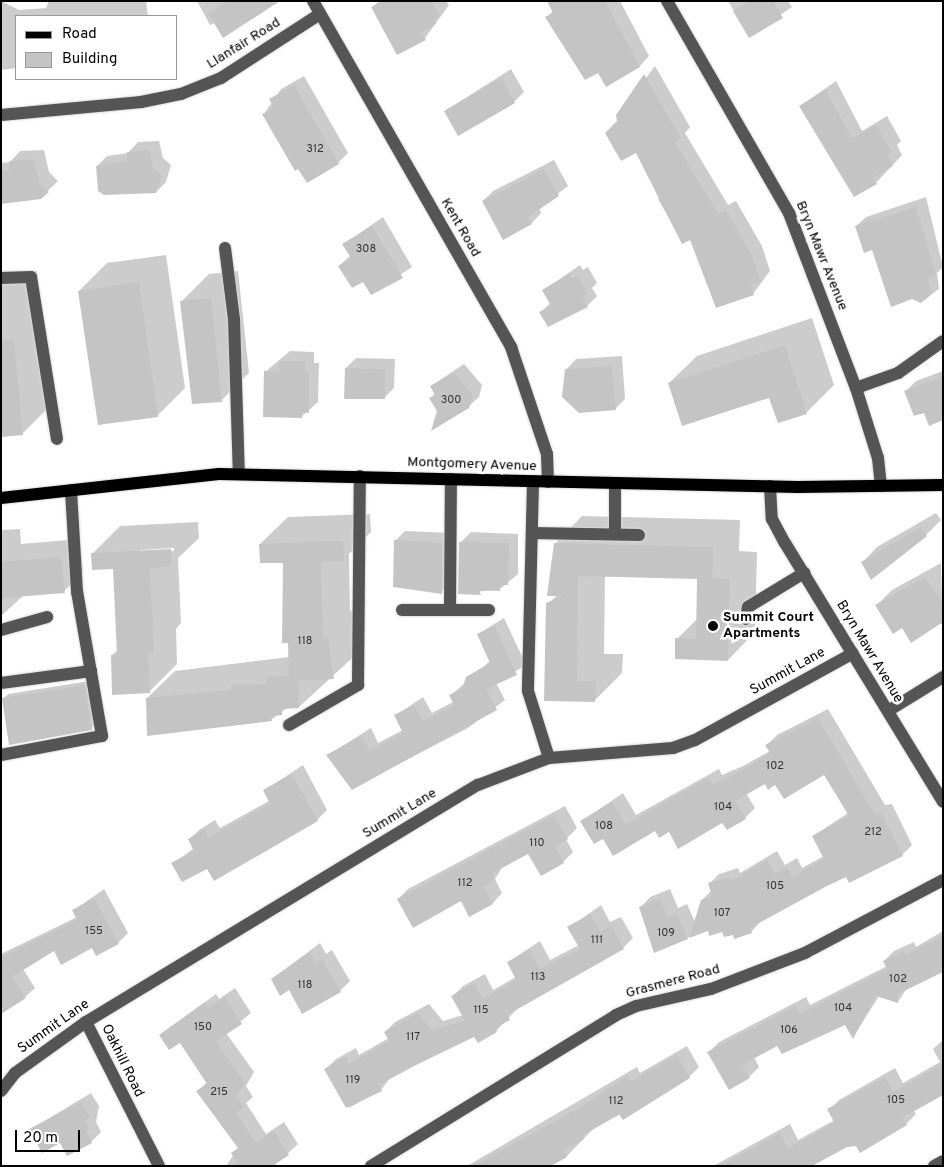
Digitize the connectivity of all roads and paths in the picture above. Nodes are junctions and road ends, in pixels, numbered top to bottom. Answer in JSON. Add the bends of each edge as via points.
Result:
{"nodes":[{"id":1,"x":313,"y":1,"type":"edge"},
{"id":2,"x":667,"y":1,"type":"edge"},
{"id":3,"x":320,"y":14,"type":"junction"},
{"id":4,"x":1,"y":115,"type":"edge"},
{"id":5,"x":225,"y":248,"type":"dead end"},
{"id":6,"x":1,"y":278,"type":"edge"},
{"id":7,"x":943,"y":341,"type":"edge"},
{"id":8,"x":856,"y":388,"type":"junction"},
{"id":9,"x":57,"y":439,"type":"dead end"},
{"id":10,"x":239,"y":474,"type":"junction"},
{"id":11,"x":360,"y":476,"type":"junction"},
{"id":12,"x":451,"y":479,"type":"junction"},
{"id":13,"x":534,"y":482,"type":"junction"},
{"id":14,"x":548,"y":482,"type":"junction"},
{"id":15,"x":615,"y":484,"type":"junction"},
{"id":16,"x":943,"y":485,"type":"edge"},
{"id":17,"x":770,"y":486,"type":"junction"},
{"id":18,"x":881,"y":486,"type":"junction"},
{"id":19,"x":71,"y":490,"type":"junction"},
{"id":20,"x":1,"y":498,"type":"edge"},
{"id":21,"x":532,"y":534,"type":"junction"},
{"id":22,"x":615,"y":534,"type":"junction"},
{"id":23,"x":639,"y":535,"type":"dead end"},
{"id":24,"x":804,"y":573,"type":"junction"},
{"id":25,"x":402,"y":610,"type":"dead end"},
{"id":26,"x":450,"y":610,"type":"junction"},
{"id":27,"x":489,"y":610,"type":"dead end"},
{"id":28,"x":47,"y":617,"type":"dead end"},
{"id":29,"x":746,"y":619,"type":"dead end"},
{"id":30,"x":1,"y":630,"type":"edge"},
{"id":31,"x":853,"y":653,"type":"junction"},
{"id":32,"x":91,"y":671,"type":"junction"},
{"id":33,"x":943,"y":677,"type":"edge"},
{"id":34,"x":1,"y":683,"type":"edge"},
{"id":35,"x":888,"y":711,"type":"junction"},
{"id":36,"x":289,"y":725,"type":"dead end"},
{"id":37,"x":1,"y":755,"type":"edge"},
{"id":38,"x":549,"y":758,"type":"junction"},
{"id":39,"x":943,"y":802,"type":"edge"},
{"id":40,"x":943,"y":880,"type":"edge"},
{"id":41,"x":86,"y":1022,"type":"junction"},
{"id":42,"x":1,"y":1091,"type":"edge"},
{"id":43,"x":943,"y":1161,"type":"edge"},
{"id":44,"x":159,"y":1166,"type":"edge"},
{"id":45,"x":371,"y":1166,"type":"edge"},
{"id":46,"x":934,"y":1166,"type":"edge"}],
"edges":[{"from":1,"to":3,"type":"street","name":"Kent Road"},
{"from":2,"to":8,"type":"street","name":"Bryn Mawr Avenue","via":[[789,213]]},
{"from":3,"to":4,"type":"street","name":"Llanfair Road","via":[[221,78],[181,94],[141,102]]},
{"from":3,"to":14,"type":"street","name":"Kent Road","via":[[511,347],[547,454]]},
{"from":5,"to":10,"type":"street","via":[[234,319]]},
{"from":6,"to":9,"type":"street","via":[[31,276]]},
{"from":7,"to":8,"type":"street","via":[[898,373]]},
{"from":8,"to":18,"type":"street","name":"Bryn Mawr Avenue","via":[[878,458]]},
{"from":10,"to":11,"type":"main road","name":"Montgomery Avenue"},
{"from":10,"to":19,"type":"main road","name":"Montgomery Avenue"},
{"from":11,"to":12,"type":"main road","name":"Montgomery Avenue"},
{"from":11,"to":36,"type":"street","via":[[358,685]]},
{"from":12,"to":13,"type":"main road","name":"Montgomery Avenue"},
{"from":12,"to":26,"type":"street"},
{"from":13,"to":14,"type":"main road","name":"Montgomery Avenue"},
{"from":13,"to":21,"type":"street"},
{"from":14,"to":15,"type":"main road","name":"Montgomery Avenue"},
{"from":15,"to":17,"type":"main road","name":"Montgomery Avenue"},
{"from":15,"to":22,"type":"street"},
{"from":16,"to":18,"type":"main road","name":"Montgomery Avenue"},
{"from":17,"to":18,"type":"main road","name":"Montgomery Avenue"},
{"from":17,"to":24,"type":"street","name":"Bryn Mawr Avenue","via":[[772,519]]},
{"from":19,"to":20,"type":"main road","name":"Montgomery Avenue"},
{"from":19,"to":32,"type":"street","via":[[77,592]]},
{"from":21,"to":22,"type":"street"},
{"from":21,"to":38,"type":"street","via":[[528,692]]},
{"from":22,"to":23,"type":"street"},
{"from":24,"to":29,"type":"street","via":[[748,607]]},
{"from":24,"to":31,"type":"street","name":"Bryn Mawr Avenue"},
{"from":25,"to":26,"type":"street"},
{"from":26,"to":27,"type":"street"},
{"from":28,"to":30,"type":"street"},
{"from":31,"to":35,"type":"street","name":"Bryn Mawr Avenue"},
{"from":31,"to":38,"type":"street","name":"Summit Lane","via":[[673,748]]},
{"from":32,"to":34,"type":"street"},
{"from":32,"to":37,"type":"street","via":[[102,736]]},
{"from":33,"to":35,"type":"street"},
{"from":35,"to":39,"type":"street","name":"Bryn Mawr Avenue"},
{"from":38,"to":41,"type":"street","name":"Summit Lane","via":[[478,785]]},
{"from":40,"to":45,"type":"street","name":"Grasmere Road","via":[[780,964],[616,1015]]},
{"from":41,"to":42,"type":"street","name":"Summit Lane","via":[[15,1074]]},
{"from":41,"to":44,"type":"street","name":"Oakhill Road"},
{"from":43,"to":46,"type":"street"}]}
